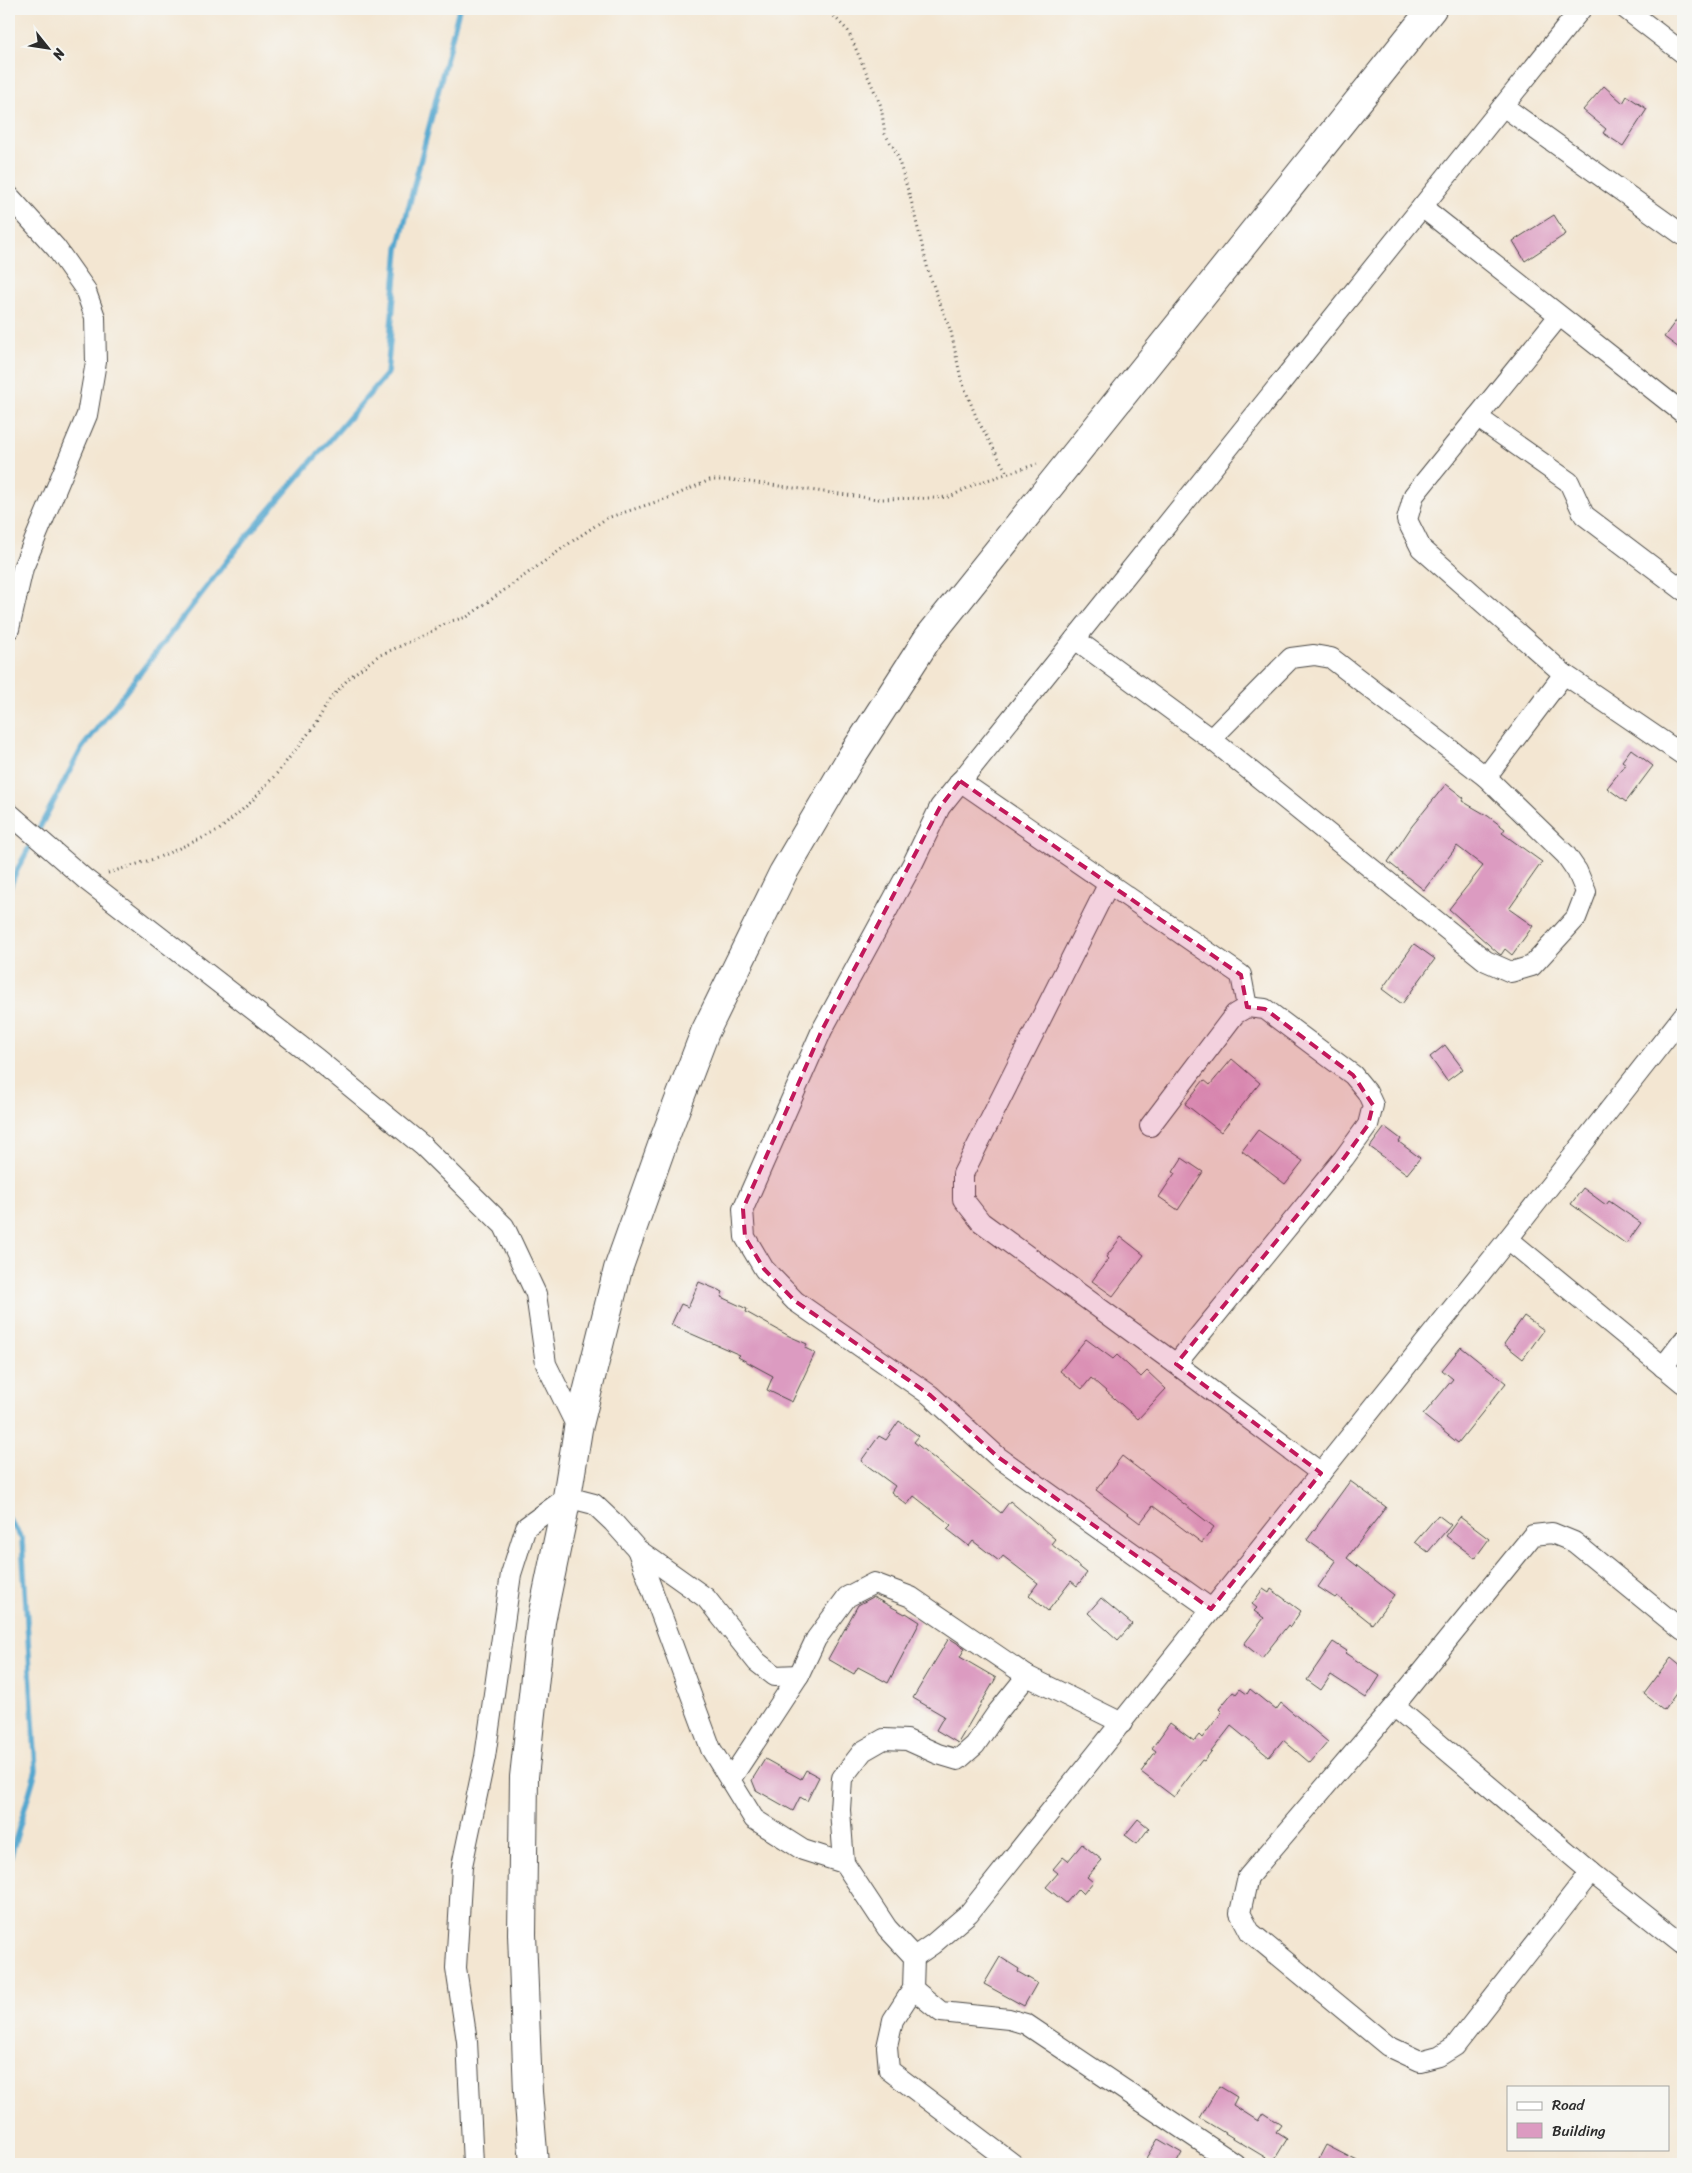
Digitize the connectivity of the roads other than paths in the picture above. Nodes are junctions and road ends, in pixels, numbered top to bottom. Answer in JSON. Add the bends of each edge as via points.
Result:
{"nodes":[{"id":1,"x":1432,"y":9,"type":"edge"},
{"id":2,"x":1581,"y":9,"type":"edge"},
{"id":3,"x":1626,"y":9,"type":"edge"},
{"id":4,"x":1683,"y":53,"type":"edge"},
{"id":5,"x":1503,"y":106,"type":"junction"},
{"id":6,"x":9,"y":196,"type":"edge"},
{"id":7,"x":1422,"y":207,"type":"junction"},
{"id":8,"x":1683,"y":235,"type":"edge"},
{"id":9,"x":1559,"y":316,"type":"junction"},
{"id":10,"x":1683,"y":414,"type":"edge"},
{"id":11,"x":1477,"y":417,"type":"junction"},
{"id":12,"x":1683,"y":590,"type":"edge"},
{"id":13,"x":9,"y":629,"type":"edge"},
{"id":14,"x":1075,"y":639,"type":"junction"},
{"id":15,"x":1564,"y":674,"type":"junction"},
{"id":16,"x":1211,"y":739,"type":"junction"},
{"id":17,"x":1683,"y":755,"type":"edge"},
{"id":18,"x":1486,"y":777,"type":"junction"},
{"id":19,"x":960,"y":781,"type":"junction"},
{"id":20,"x":9,"y":813,"type":"edge"},
{"id":21,"x":1109,"y":883,"type":"junction"},
{"id":22,"x":1247,"y":1007,"type":"junction"},
{"id":23,"x":1683,"y":1016,"type":"edge"},
{"id":24,"x":1150,"y":1126,"type":"dead end"},
{"id":25,"x":1508,"y":1239,"type":"junction"},
{"id":26,"x":1683,"y":1341,"type":"edge"},
{"id":27,"x":1176,"y":1364,"type":"junction"},
{"id":28,"x":1663,"y":1367,"type":"junction"},
{"id":29,"x":1683,"y":1383,"type":"edge"},
{"id":30,"x":578,"y":1429,"type":"junction"},
{"id":31,"x":1320,"y":1473,"type":"junction"},
{"id":32,"x":567,"y":1497,"type":"junction"},
{"id":33,"x":637,"y":1549,"type":"junction"},
{"id":34,"x":1211,"y":1610,"type":"junction"},
{"id":35,"x":1680,"y":1623,"type":"edge"},
{"id":36,"x":799,"y":1675,"type":"junction"},
{"id":37,"x":1027,"y":1676,"type":"junction"},
{"id":38,"x":1394,"y":1706,"type":"junction"},
{"id":39,"x":1122,"y":1723,"type":"junction"},
{"id":40,"x":730,"y":1780,"type":"junction"},
{"id":41,"x":844,"y":1863,"type":"junction"},
{"id":42,"x":1591,"y":1872,"type":"junction"},
{"id":43,"x":1683,"y":1945,"type":"edge"},
{"id":44,"x":914,"y":1957,"type":"junction"},
{"id":45,"x":913,"y":1989,"type":"junction"},
{"id":46,"x":474,"y":2164,"type":"edge"},
{"id":47,"x":534,"y":2164,"type":"edge"},
{"id":48,"x":1014,"y":2164,"type":"edge"},
{"id":49,"x":1235,"y":2164,"type":"edge"}],
"edges":[{"from":1,"to":30,"type":"main road","via":[[928,638],[850,759],[783,873],[705,1032],[618,1269]]},
{"from":2,"to":5,"type":"street"},
{"from":3,"to":4,"type":"street"},
{"from":5,"to":7,"type":"street"},
{"from":5,"to":8,"type":"street"},
{"from":6,"to":13,"type":"street","via":[[56,248],[85,289],[95,316],[96,362],[87,415],[23,568]]},
{"from":7,"to":9,"type":"street"},
{"from":7,"to":14,"type":"street"},
{"from":9,"to":10,"type":"street"},
{"from":9,"to":11,"type":"street"},
{"from":11,"to":12,"type":"street","via":[[1569,482],[1584,515]]},
{"from":11,"to":15,"type":"street","via":[[1414,495],[1407,520],[1421,548]]},
{"from":14,"to":16,"type":"street"},
{"from":14,"to":19,"type":"street"},
{"from":15,"to":17,"type":"street"},
{"from":15,"to":18,"type":"street"},
{"from":16,"to":18,"type":"street","via":[[1291,658],[1314,655],[1331,658]]},
{"from":16,"to":18,"type":"street","via":[[1486,961],[1510,972],[1532,966],[1576,918],[1586,892],[1566,855]]},
{"from":19,"to":21,"type":"street"},
{"from":19,"to":34,"type":"street","via":[[940,807],[822,1030],[743,1209],[745,1237],[764,1268],[795,1301],[930,1395],[998,1457]]},
{"from":20,"to":30,"type":"street","via":[[85,879],[317,1059],[422,1146],[504,1226],[536,1294],[546,1364]]},
{"from":21,"to":22,"type":"street","via":[[1241,974]]},
{"from":21,"to":27,"type":"street","via":[[963,1174],[964,1199],[981,1222]]},
{"from":22,"to":24,"type":"street","via":[[1235,1014]]},
{"from":22,"to":27,"type":"street","via":[[1265,1009],[1354,1075],[1373,1105],[1368,1125],[1344,1158]]},
{"from":23,"to":25,"type":"street"},
{"from":25,"to":28,"type":"street"},
{"from":25,"to":31,"type":"street"},
{"from":26,"to":28,"type":"street"},
{"from":27,"to":31,"type":"street"},
{"from":28,"to":29,"type":"street"},
{"from":30,"to":32,"type":"main road"},
{"from":31,"to":34,"type":"street"},
{"from":32,"to":33,"type":"street","via":[[594,1504]]},
{"from":32,"to":46,"type":"street","via":[[526,1527],[511,1574],[486,1757],[462,1866],[456,1968],[467,2041]]},
{"from":32,"to":47,"type":"main road","via":[[541,1622],[524,1777],[522,1934]]},
{"from":33,"to":36,"type":"street","via":[[706,1598],[757,1662],[775,1676]]},
{"from":33,"to":40,"type":"street","via":[[711,1749]]},
{"from":34,"to":39,"type":"street"},
{"from":35,"to":38,"type":"street","via":[[1574,1542],[1552,1533],[1533,1535]]},
{"from":36,"to":37,"type":"street","via":[[816,1639],[846,1597],[874,1583],[911,1597]]},
{"from":36,"to":40,"type":"street"},
{"from":37,"to":39,"type":"street"},
{"from":37,"to":41,"type":"street","via":[[975,1745],[958,1760],[907,1740],[884,1739],[862,1751],[842,1778],[840,1810]]},
{"from":38,"to":42,"type":"street"},
{"from":38,"to":42,"type":"street","via":[[1248,1877],[1240,1913],[1250,1932],[1388,2046],[1420,2061],[1439,2056],[1455,2046]]},
{"from":39,"to":44,"type":"street","via":[[969,1913]]},
{"from":40,"to":41,"type":"street","via":[[754,1819],[803,1850]]},
{"from":41,"to":44,"type":"street","via":[[887,1928]]},
{"from":42,"to":43,"type":"street"},
{"from":44,"to":45,"type":"street"},
{"from":45,"to":48,"type":"street","via":[[893,2020],[887,2047],[889,2070]]},
{"from":45,"to":49,"type":"street","via":[[941,2012],[1009,2019],[1026,2024]]}]}
